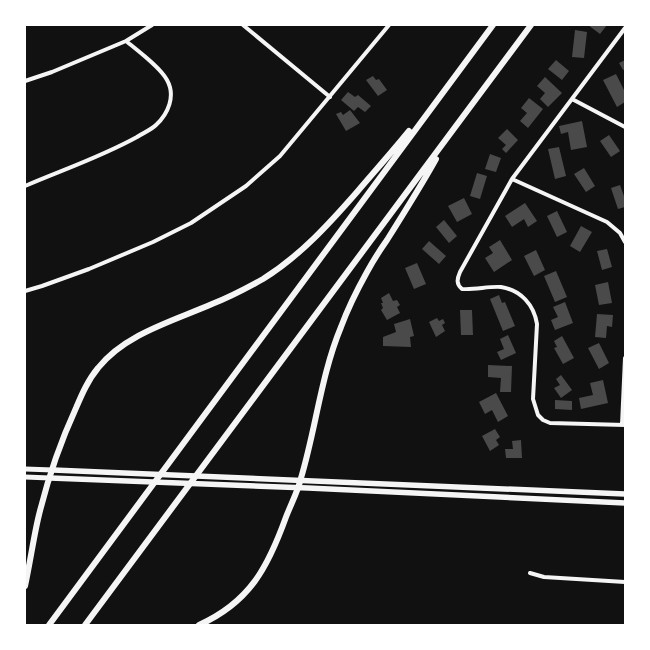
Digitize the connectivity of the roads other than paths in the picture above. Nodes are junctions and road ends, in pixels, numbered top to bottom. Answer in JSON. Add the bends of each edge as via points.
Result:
{"nodes":[{"id":1,"x":152,"y":25,"type":"edge"},
{"id":2,"x":243,"y":25,"type":"edge"},
{"id":3,"x":389,"y":25,"type":"edge"},
{"id":4,"x":493,"y":25,"type":"edge"},
{"id":5,"x":531,"y":25,"type":"edge"},
{"id":6,"x":625,"y":28,"type":"edge"},
{"id":7,"x":126,"y":41,"type":"junction"},
{"id":8,"x":25,"y":81,"type":"edge"},
{"id":9,"x":441,"y":94,"type":"junction"},
{"id":10,"x":330,"y":97,"type":"junction"},
{"id":11,"x":572,"y":99,"type":"junction"},
{"id":12,"x":625,"y":127,"type":"edge"},
{"id":13,"x":447,"y":138,"type":"junction"},
{"id":14,"x":512,"y":179,"type":"junction"},
{"id":15,"x":25,"y":186,"type":"edge"},
{"id":16,"x":625,"y":242,"type":"edge"},
{"id":17,"x":25,"y":291,"type":"edge"},
{"id":18,"x":625,"y":358,"type":"edge"},
{"id":19,"x":623,"y":425,"type":"edge"},
{"id":20,"x":25,"y":469,"type":"edge"},
{"id":21,"x":53,"y":470,"type":"junction"},
{"id":22,"x":25,"y":477,"type":"edge"},
{"id":23,"x":50,"y":478,"type":"junction"},
{"id":24,"x":301,"y":480,"type":"junction"},
{"id":25,"x":298,"y":488,"type":"junction"},
{"id":26,"x":625,"y":494,"type":"edge"},
{"id":27,"x":625,"y":503,"type":"edge"},
{"id":28,"x":530,"y":573,"type":"dead end"},
{"id":29,"x":625,"y":582,"type":"edge"},
{"id":30,"x":25,"y":586,"type":"edge"},
{"id":31,"x":48,"y":625,"type":"edge"},
{"id":32,"x":85,"y":625,"type":"edge"},
{"id":33,"x":199,"y":625,"type":"edge"}],
"edges":[{"from":1,"to":7,"type":"street"},
{"from":2,"to":10,"type":"street"},
{"from":3,"to":10,"type":"street"},
{"from":4,"to":9,"type":"highway"},
{"from":5,"to":13,"type":"highway"},
{"from":6,"to":11,"type":"street"},
{"from":7,"to":8,"type":"street"},
{"from":7,"to":15,"type":"street","via":[[167,80],[171,90],[170,105],[165,115],[154,127],[120,146]]},
{"from":9,"to":21,"type":"highway","via":[[338,214],[288,262],[215,303],[128,341],[112,353],[86,386],[66,429]]},
{"from":9,"to":31,"type":"highway"},
{"from":10,"to":17,"type":"street","via":[[266,169],[191,223],[89,269]]},
{"from":11,"to":12,"type":"street"},
{"from":11,"to":14,"type":"street"},
{"from":13,"to":24,"type":"highway","via":[[353,298],[329,362]]},
{"from":13,"to":32,"type":"highway"},
{"from":14,"to":16,"type":"street","via":[[607,222]]},
{"from":14,"to":19,"type":"street","via":[[460,272],[459,286],[462,289],[508,289],[530,305],[537,324],[533,399],[543,420],[550,423]]},
{"from":18,"to":19,"type":"street"},
{"from":20,"to":21,"type":"main road"},
{"from":21,"to":23,"type":"highway"},
{"from":21,"to":24,"type":"main road"},
{"from":22,"to":23,"type":"main road"},
{"from":23,"to":25,"type":"main road"},
{"from":23,"to":30,"type":"highway","via":[[38,518]]},
{"from":24,"to":25,"type":"highway"},
{"from":24,"to":26,"type":"main road"},
{"from":25,"to":27,"type":"main road"},
{"from":25,"to":33,"type":"highway","via":[[270,558],[254,584],[224,612]]},
{"from":28,"to":29,"type":"street","via":[[544,577]]}]}
